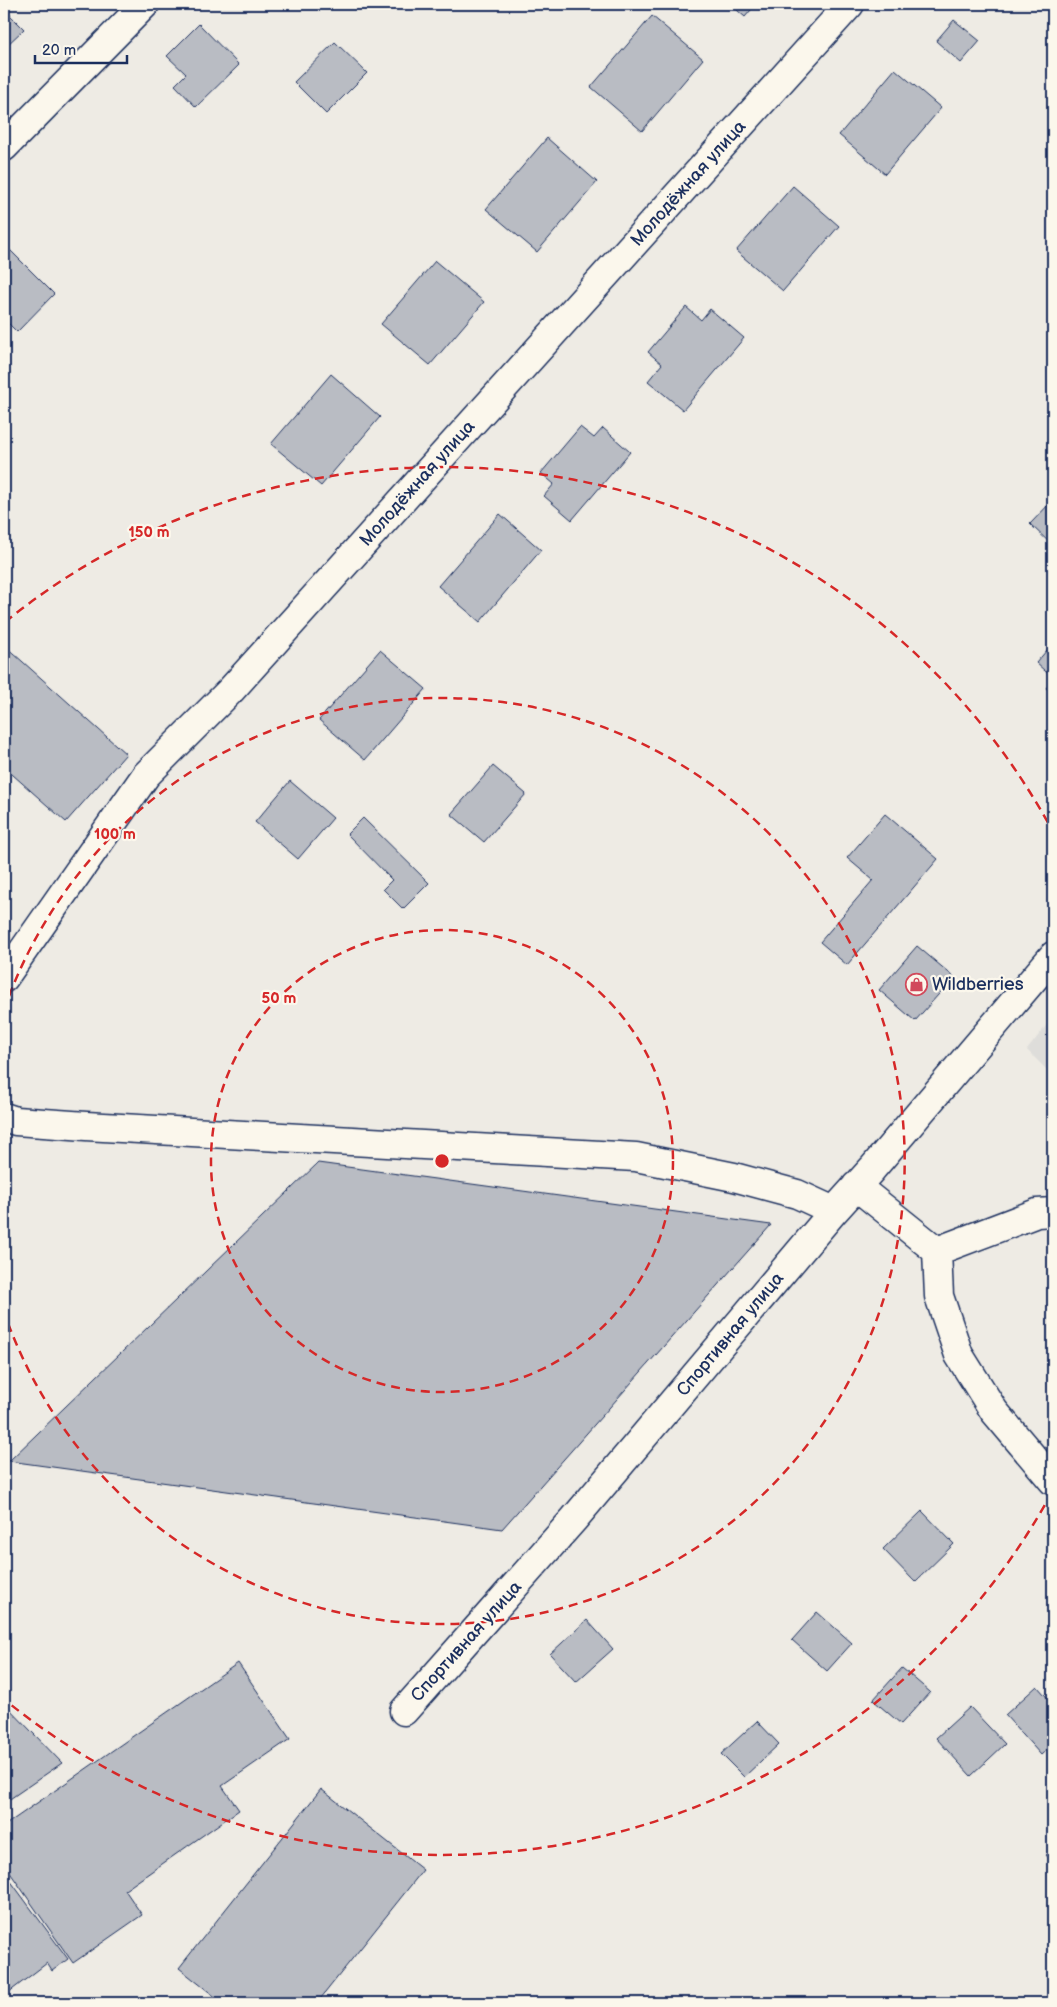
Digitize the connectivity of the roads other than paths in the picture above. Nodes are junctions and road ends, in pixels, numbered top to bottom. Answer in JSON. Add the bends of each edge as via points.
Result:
{"nodes":[{"id":1,"x":145,"y":4,"type":"edge"},
{"id":2,"x":850,"y":4,"type":"edge"},
{"id":3,"x":4,"y":147,"type":"edge"},
{"id":4,"x":1053,"y":956,"type":"edge"},
{"id":5,"x":4,"y":978,"type":"edge"},
{"id":6,"x":4,"y":1117,"type":"edge"},
{"id":7,"x":856,"y":1186,"type":"junction"},
{"id":8,"x":834,"y":1211,"type":"junction"},
{"id":9,"x":1053,"y":1212,"type":"edge"},
{"id":10,"x":937,"y":1251,"type":"junction"},
{"id":11,"x":1053,"y":1481,"type":"edge"},
{"id":12,"x":404,"y":1711,"type":"dead end"}],
"edges":[{"from":1,"to":3,"type":"street"},
{"from":2,"to":5,"type":"street","name":"Молодёжная улица","via":[[231,690],[146,775]]},
{"from":4,"to":7,"type":"street","name":"Спортивная улица"},
{"from":6,"to":8,"type":"street","via":[[16,1121],[96,1127],[636,1157],[797,1194]]},
{"from":7,"to":8,"type":"street","name":"Спортивная улица"},
{"from":7,"to":10,"type":"street"},
{"from":8,"to":12,"type":"street","name":"Спортивная улица","via":[[574,1519]]},
{"from":9,"to":10,"type":"street","via":[[1037,1213]]},
{"from":10,"to":11,"type":"street","via":[[939,1296],[958,1355],[994,1411]]}]}
